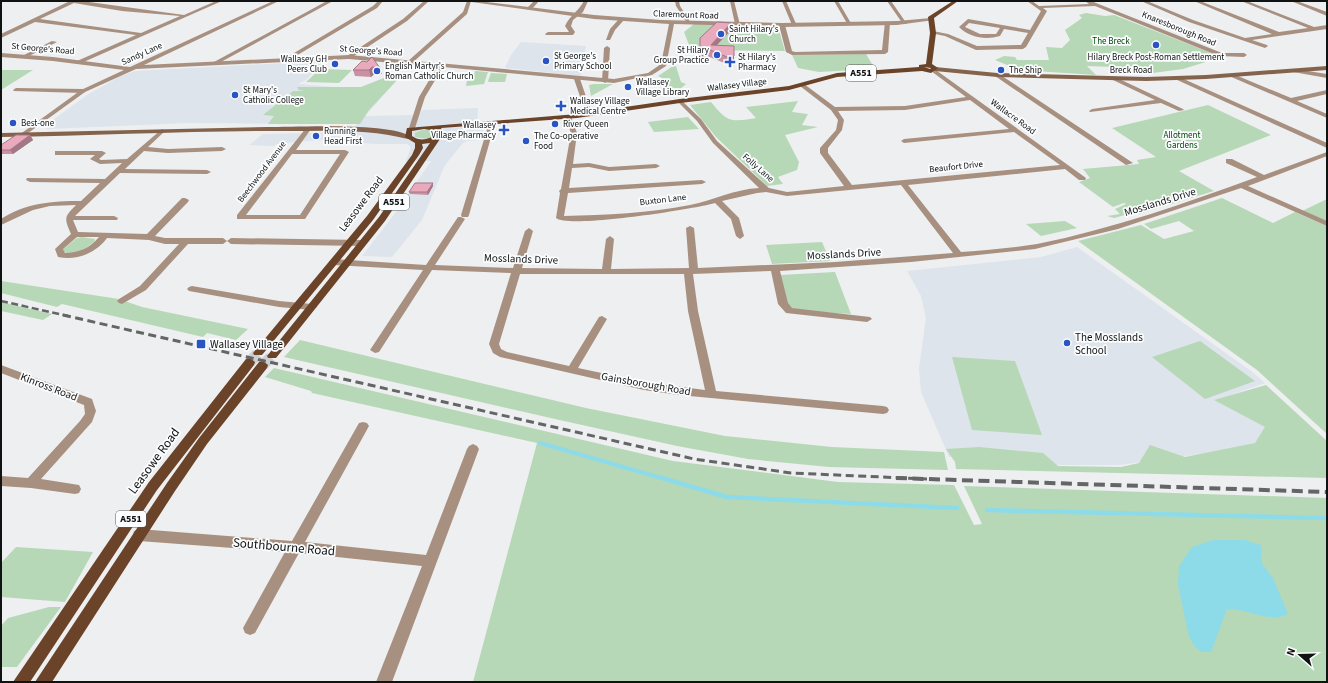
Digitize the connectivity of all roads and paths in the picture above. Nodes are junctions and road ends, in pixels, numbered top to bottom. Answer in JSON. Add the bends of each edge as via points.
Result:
{"nodes":[{"id":1,"x":73,"y":1,"type":"edge"},
{"id":2,"x":220,"y":1,"type":"edge"},
{"id":3,"x":277,"y":1,"type":"edge"},
{"id":4,"x":330,"y":1,"type":"edge"},
{"id":5,"x":380,"y":1,"type":"edge"},
{"id":6,"x":427,"y":1,"type":"edge"},
{"id":7,"x":468,"y":1,"type":"edge"},
{"id":8,"x":536,"y":1,"type":"edge"},
{"id":9,"x":586,"y":1,"type":"edge"},
{"id":10,"x":677,"y":1,"type":"edge"},
{"id":11,"x":732,"y":1,"type":"edge"},
{"id":12,"x":784,"y":1,"type":"edge"},
{"id":13,"x":836,"y":1,"type":"edge"},
{"id":14,"x":889,"y":1,"type":"edge"},
{"id":15,"x":956,"y":1,"type":"edge"},
{"id":16,"x":1029,"y":1,"type":"edge"},
{"id":17,"x":1087,"y":1,"type":"edge"},
{"id":18,"x":1143,"y":1,"type":"edge"},
{"id":19,"x":1196,"y":1,"type":"edge"},
{"id":20,"x":1243,"y":1,"type":"edge"},
{"id":21,"x":1293,"y":1,"type":"edge"},
{"id":22,"x":1093,"y":4,"type":"junction"},
{"id":23,"x":1039,"y":7,"type":"junction"},
{"id":24,"x":530,"y":8,"type":"junction"},
{"id":25,"x":574,"y":14,"type":"junction"},
{"id":26,"x":1327,"y":14,"type":"edge"},
{"id":27,"x":184,"y":15,"type":"junction"},
{"id":28,"x":32,"y":20,"type":"junction"},
{"id":29,"x":621,"y":20,"type":"junction"},
{"id":30,"x":931,"y":20,"type":"junction"},
{"id":31,"x":672,"y":22,"type":"junction"},
{"id":32,"x":689,"y":22,"type":"junction"},
{"id":33,"x":887,"y":23,"type":"junction"},
{"id":34,"x":905,"y":23,"type":"junction"},
{"id":35,"x":738,"y":24,"type":"junction"},
{"id":36,"x":850,"y":24,"type":"junction"},
{"id":37,"x":782,"y":25,"type":"junction"},
{"id":38,"x":794,"y":25,"type":"junction"},
{"id":39,"x":1003,"y":27,"type":"junction"},
{"id":40,"x":1327,"y":27,"type":"edge"},
{"id":41,"x":1314,"y":29,"type":"junction"},
{"id":42,"x":1032,"y":32,"type":"junction"},
{"id":43,"x":933,"y":33,"type":"junction"},
{"id":44,"x":140,"y":34,"type":"junction"},
{"id":45,"x":548,"y":34,"type":"dead end"},
{"id":46,"x":1278,"y":34,"type":"junction"},
{"id":47,"x":1,"y":36,"type":"edge"},
{"id":48,"x":608,"y":39,"type":"dead end"},
{"id":49,"x":1244,"y":40,"type":"junction"},
{"id":50,"x":54,"y":42,"type":"dead end"},
{"id":51,"x":1265,"y":46,"type":"dead end"},
{"id":52,"x":607,"y":48,"type":"dead end"},
{"id":53,"x":1,"y":55,"type":"edge"},
{"id":54,"x":1244,"y":55,"type":"dead end"},
{"id":55,"x":25,"y":56,"type":"junction"},
{"id":56,"x":349,"y":57,"type":"junction"},
{"id":57,"x":287,"y":59,"type":"junction"},
{"id":58,"x":79,"y":62,"type":"junction"},
{"id":59,"x":217,"y":62,"type":"junction"},
{"id":60,"x":409,"y":63,"type":"junction"},
{"id":61,"x":441,"y":65,"type":"junction"},
{"id":62,"x":133,"y":68,"type":"junction"},
{"id":63,"x":932,"y":68,"type":"junction"},
{"id":64,"x":1327,"y":68,"type":"edge"},
{"id":65,"x":1296,"y":71,"type":"junction"},
{"id":66,"x":997,"y":75,"type":"junction"},
{"id":67,"x":1231,"y":75,"type":"junction"},
{"id":68,"x":1327,"y":76,"type":"edge"},
{"id":69,"x":1176,"y":78,"type":"junction"},
{"id":70,"x":577,"y":79,"type":"junction"},
{"id":71,"x":1115,"y":79,"type":"junction"},
{"id":72,"x":605,"y":81,"type":"junction"},
{"id":73,"x":802,"y":85,"type":"junction"},
{"id":74,"x":16,"y":90,"type":"dead end"},
{"id":75,"x":83,"y":91,"type":"junction"},
{"id":76,"x":1327,"y":92,"type":"edge"},
{"id":77,"x":971,"y":98,"type":"junction"},
{"id":78,"x":1291,"y":100,"type":"junction"},
{"id":79,"x":680,"y":101,"type":"junction"},
{"id":80,"x":1161,"y":101,"type":"junction"},
{"id":81,"x":833,"y":109,"type":"junction"},
{"id":82,"x":1181,"y":110,"type":"dead end"},
{"id":83,"x":1092,"y":111,"type":"dead end"},
{"id":84,"x":589,"y":114,"type":"junction"},
{"id":85,"x":1327,"y":116,"type":"edge"},
{"id":86,"x":568,"y":117,"type":"junction"},
{"id":87,"x":492,"y":123,"type":"junction"},
{"id":88,"x":483,"y":124,"type":"junction"},
{"id":89,"x":429,"y":127,"type":"junction"},
{"id":90,"x":308,"y":129,"type":"junction"},
{"id":91,"x":410,"y":129,"type":"junction"},
{"id":92,"x":1016,"y":130,"type":"junction"},
{"id":93,"x":162,"y":131,"type":"junction"},
{"id":94,"x":375,"y":131,"type":"junction"},
{"id":95,"x":21,"y":135,"type":"junction"},
{"id":96,"x":439,"y":135,"type":"junction"},
{"id":97,"x":1,"y":136,"type":"edge"},
{"id":98,"x":408,"y":137,"type":"junction"},
{"id":99,"x":904,"y":141,"type":"dead end"},
{"id":100,"x":418,"y":142,"type":"junction"},
{"id":101,"x":7,"y":143,"type":"edge"},
{"id":102,"x":1327,"y":146,"type":"edge"},
{"id":103,"x":222,"y":149,"type":"dead end"},
{"id":104,"x":143,"y":150,"type":"junction"},
{"id":105,"x":290,"y":152,"type":"junction"},
{"id":106,"x":58,"y":153,"type":"dead end"},
{"id":107,"x":1327,"y":154,"type":"edge"},
{"id":108,"x":130,"y":161,"type":"junction"},
{"id":109,"x":1228,"y":161,"type":"dead end"},
{"id":110,"x":1129,"y":163,"type":"dead end"},
{"id":111,"x":569,"y":166,"type":"junction"},
{"id":112,"x":656,"y":166,"type":"dead end"},
{"id":113,"x":1066,"y":167,"type":"junction"},
{"id":114,"x":119,"y":171,"type":"junction"},
{"id":115,"x":207,"y":172,"type":"dead end"},
{"id":116,"x":1082,"y":178,"type":"dead end"},
{"id":117,"x":1265,"y":178,"type":"junction"},
{"id":118,"x":109,"y":181,"type":"junction"},
{"id":119,"x":702,"y":182,"type":"dead end"},
{"id":120,"x":903,"y":183,"type":"junction"},
{"id":121,"x":23,"y":185,"type":"dead end"},
{"id":122,"x":1243,"y":186,"type":"junction"},
{"id":123,"x":849,"y":187,"type":"junction"},
{"id":124,"x":766,"y":190,"type":"junction"},
{"id":125,"x":563,"y":191,"type":"junction"},
{"id":126,"x":185,"y":200,"type":"dead end"},
{"id":127,"x":718,"y":201,"type":"junction"},
{"id":128,"x":83,"y":203,"type":"junction"},
{"id":129,"x":70,"y":218,"type":"junction"},
{"id":130,"x":114,"y":218,"type":"dead end"},
{"id":131,"x":1,"y":223,"type":"edge"},
{"id":132,"x":1327,"y":224,"type":"edge"},
{"id":133,"x":690,"y":228,"type":"dead end"},
{"id":134,"x":529,"y":231,"type":"dead end"},
{"id":135,"x":75,"y":234,"type":"junction"},
{"id":136,"x":104,"y":236,"type":"junction"},
{"id":137,"x":740,"y":236,"type":"dead end"},
{"id":138,"x":149,"y":237,"type":"junction"},
{"id":139,"x":610,"y":239,"type":"dead end"},
{"id":140,"x":186,"y":241,"type":"junction"},
{"id":141,"x":362,"y":242,"type":"junction"},
{"id":142,"x":350,"y":243,"type":"junction"},
{"id":143,"x":959,"y":256,"type":"junction"},
{"id":144,"x":333,"y":262,"type":"junction"},
{"id":145,"x":346,"y":263,"type":"junction"},
{"id":146,"x":428,"y":267,"type":"junction"},
{"id":147,"x":775,"y":269,"type":"junction"},
{"id":148,"x":518,"y":270,"type":"junction"},
{"id":149,"x":606,"y":272,"type":"junction"},
{"id":150,"x":691,"y":272,"type":"junction"},
{"id":151,"x":192,"y":289,"type":"dead end"},
{"id":152,"x":122,"y":301,"type":"dead end"},
{"id":153,"x":296,"y":306,"type":"junction"},
{"id":154,"x":312,"y":307,"type":"junction"},
{"id":155,"x":602,"y":319,"type":"dead end"},
{"id":156,"x":867,"y":319,"type":"dead end"},
{"id":157,"x":375,"y":350,"type":"dead end"},
{"id":158,"x":1,"y":370,"type":"edge"},
{"id":159,"x":572,"y":370,"type":"junction"},
{"id":160,"x":711,"y":393,"type":"junction"},
{"id":161,"x":883,"y":410,"type":"dead end"},
{"id":162,"x":363,"y":426,"type":"dead end"},
{"id":163,"x":473,"y":449,"type":"dead end"},
{"id":164,"x":1,"y":481,"type":"edge"},
{"id":165,"x":31,"y":483,"type":"junction"},
{"id":166,"x":75,"y":489,"type":"dead end"},
{"id":167,"x":139,"y":535,"type":"junction"},
{"id":168,"x":295,"y":547,"type":"junction"},
{"id":169,"x":429,"y":561,"type":"junction"},
{"id":170,"x":250,"y":628,"type":"dead end"},
{"id":171,"x":21,"y":682,"type":"edge"},
{"id":172,"x":44,"y":682,"type":"edge"},
{"id":173,"x":384,"y":682,"type":"edge"}],
"edges":[{"from":1,"to":27,"type":"street"},
{"from":1,"to":28,"type":"street"},
{"from":2,"to":27,"type":"street"},
{"from":3,"to":62,"type":"street","name":"Sandy Lane"},
{"from":4,"to":59,"type":"street"},
{"from":5,"to":57,"type":"street","via":[[375,7]]},
{"from":6,"to":56,"type":"street","via":[[405,20]]},
{"from":7,"to":24,"type":"street","name":"Claremount Road"},
{"from":7,"to":60,"type":"street","via":[[465,13]]},
{"from":8,"to":24,"type":"street"},
{"from":9,"to":25,"type":"street","via":[[581,11]]},
{"from":10,"to":32,"type":"street"},
{"from":11,"to":35,"type":"street"},
{"from":12,"to":38,"type":"street"},
{"from":13,"to":36,"type":"street"},
{"from":14,"to":34,"type":"street"},
{"from":15,"to":30,"type":"main road","via":[[931,17]]},
{"from":16,"to":23,"type":"street"},
{"from":17,"to":22,"type":"street","name":"Knaresborough Road"},
{"from":18,"to":49,"type":"street"},
{"from":19,"to":46,"type":"street"},
{"from":20,"to":41,"type":"street"},
{"from":21,"to":26,"type":"street"},
{"from":22,"to":23,"type":"street"},
{"from":22,"to":54,"type":"street","name":"Knaresborough Road","via":[[1220,55]]},
{"from":23,"to":42,"type":"street","via":[[1044,11]]},
{"from":24,"to":25,"type":"street","name":"Claremount Road"},
{"from":25,"to":29,"type":"street","name":"Claremount Road"},
{"from":25,"to":45,"type":"street","via":[[568,26],[571,34]]},
{"from":27,"to":44,"type":"street"},
{"from":28,"to":44,"type":"street"},
{"from":28,"to":47,"type":"street"},
{"from":29,"to":31,"type":"street","name":"Claremount Road"},
{"from":29,"to":48,"type":"street"},
{"from":30,"to":34,"type":"street","name":"Claremount Road"},
{"from":30,"to":43,"type":"main road"},
{"from":31,"to":32,"type":"street","name":"Claremount Road"},
{"from":31,"to":72,"type":"street","name":"St George's Road","via":[[664,64],[650,74],[637,78]]},
{"from":32,"to":35,"type":"street","name":"Claremount Road"},
{"from":33,"to":34,"type":"street","name":"Claremount Road"},
{"from":33,"to":36,"type":"street","name":"Claremount Road"},
{"from":33,"to":37,"type":"street","via":[[886,50],[882,52],[789,52]]},
{"from":35,"to":37,"type":"street","name":"Claremount Road"},
{"from":36,"to":38,"type":"street","name":"Claremount Road"},
{"from":37,"to":38,"type":"street","name":"Claremount Road"},
{"from":39,"to":39,"type":"street","via":[[998,35],[983,37],[963,29],[968,21]]},
{"from":39,"to":42,"type":"street"},
{"from":40,"to":41,"type":"street"},
{"from":41,"to":46,"type":"street"},
{"from":42,"to":43,"type":"street","via":[[1023,47],[976,48],[946,35]]},
{"from":43,"to":63,"type":"main road"},
{"from":44,"to":58,"type":"street"},
{"from":46,"to":49,"type":"street"},
{"from":49,"to":51,"type":"street"},
{"from":50,"to":55,"type":"street"},
{"from":52,"to":72,"type":"street"},
{"from":53,"to":55,"type":"street","name":"St George's Road"},
{"from":55,"to":58,"type":"street","name":"St George's Road"},
{"from":56,"to":57,"type":"street","name":"St George's Road"},
{"from":56,"to":60,"type":"street","name":"St George's Road"},
{"from":57,"to":59,"type":"street","name":"St George's Road"},
{"from":58,"to":62,"type":"street","name":"St George's Road"},
{"from":59,"to":62,"type":"street","name":"St George's Road"},
{"from":60,"to":61,"type":"street","name":"St George's Road"},
{"from":61,"to":70,"type":"street","name":"St George's Road"},
{"from":61,"to":91,"type":"street","via":[[422,97]]},
{"from":62,"to":75,"type":"street","name":"Sandy Lane"},
{"from":63,"to":66,"type":"main road","name":"Breck Road"},
{"from":63,"to":73,"type":"main road","number":"A551","via":[[837,75]]},
{"from":63,"to":77,"type":"street","name":"Wallacre Road"},
{"from":64,"to":65,"type":"main road","name":"Breck Road"},
{"from":65,"to":67,"type":"main road","name":"Breck Road"},
{"from":65,"to":68,"type":"street"},
{"from":66,"to":71,"type":"main road","name":"Breck Road"},
{"from":66,"to":110,"type":"street"},
{"from":67,"to":69,"type":"main road","name":"Breck Road"},
{"from":67,"to":78,"type":"street"},
{"from":69,"to":71,"type":"main road","name":"Breck Road"},
{"from":69,"to":102,"type":"street"},
{"from":70,"to":72,"type":"street","name":"St George's Road"},
{"from":70,"to":84,"type":"street"},
{"from":71,"to":80,"type":"street"},
{"from":73,"to":79,"type":"main road","name":"Wallasey Village","number":"A551"},
{"from":73,"to":81,"type":"street"},
{"from":74,"to":75,"type":"street"},
{"from":75,"to":95,"type":"street","name":"Sandy Lane"},
{"from":76,"to":78,"type":"street"},
{"from":77,"to":81,"type":"street","via":[[905,108]]},
{"from":77,"to":92,"type":"street","name":"Wallacre Road"},
{"from":78,"to":85,"type":"street"},
{"from":79,"to":84,"type":"main road","name":"Wallasey Village","number":"A551"},
{"from":79,"to":124,"type":"street","name":"Folly Lane","via":[[699,120],[715,142]]},
{"from":80,"to":82,"type":"street"},
{"from":80,"to":83,"type":"street"},
{"from":81,"to":123,"type":"street","via":[[842,120],[841,125],[824,148],[824,153]]},
{"from":84,"to":86,"type":"main road","name":"Wallasey Village","number":"A551"},
{"from":86,"to":87,"type":"main road","name":"Wallasey Village","number":"A551"},
{"from":86,"to":111,"type":"street","via":[[574,133]]},
{"from":87,"to":88,"type":"main road","name":"Wallasey Village","number":"A551"},
{"from":87,"to":146,"type":"street","via":[[463,217]]},
{"from":88,"to":89,"type":"main road","name":"Wallasey Village","number":"A551"},
{"from":88,"to":96,"type":"main road","name":"Wallasey Village","number":"A551"},
{"from":89,"to":91,"type":"main road","name":"Wallasey Village"},
{"from":89,"to":96,"type":"main road","via":[[438,128]]},
{"from":90,"to":93,"type":"main road"},
{"from":90,"to":94,"type":"main road"},
{"from":90,"to":105,"type":"street","name":"Beechwood Avenue"},
{"from":91,"to":94,"type":"main road"},
{"from":91,"to":98,"type":"main road"},
{"from":92,"to":99,"type":"street"},
{"from":92,"to":113,"type":"street","name":"Wallacre Road"},
{"from":93,"to":95,"type":"main road"},
{"from":93,"to":104,"type":"street"},
{"from":94,"to":98,"type":"main road","via":[[399,133]]},
{"from":95,"to":97,"type":"main road"},
{"from":95,"to":101,"type":"street","name":"Sandy Lane"},
{"from":96,"to":100,"type":"main road","name":"Wallasey Village","via":[[428,141]]},
{"from":96,"to":141,"type":"main road","number":"A551","via":[[382,219]]},
{"from":98,"to":100,"type":"main road"},
{"from":100,"to":142,"type":"main road","name":"Leasowe Road","number":"A551","via":[[419,148],[414,156]]},
{"from":103,"to":104,"type":"street"},
{"from":104,"to":108,"type":"street"},
{"from":105,"to":105,"type":"street","name":"Beechwood Avenue","via":[[240,217],[302,217],[345,152]]},
{"from":106,"to":108,"type":"street","via":[[102,153],[94,159],[100,162]]},
{"from":107,"to":117,"type":"street","name":"Mosslands Drive"},
{"from":108,"to":114,"type":"street"},
{"from":109,"to":117,"type":"street"},
{"from":111,"to":112,"type":"street","via":[[589,165],[609,169]]},
{"from":111,"to":125,"type":"street"},
{"from":113,"to":116,"type":"street","name":"Wallacre Road"},
{"from":113,"to":120,"type":"street","name":"Beaufort Drive"},
{"from":114,"to":115,"type":"street"},
{"from":114,"to":118,"type":"street"},
{"from":117,"to":122,"type":"street","name":"Mosslands Drive"},
{"from":118,"to":121,"type":"street","via":[[33,178]]},
{"from":118,"to":128,"type":"street"},
{"from":119,"to":125,"type":"street"},
{"from":120,"to":123,"type":"street","name":"Beaufort Drive"},
{"from":120,"to":143,"type":"street"},
{"from":122,"to":132,"type":"street"},
{"from":122,"to":143,"type":"street","name":"Mosslands Drive","via":[[1139,221],[1040,246]]},
{"from":123,"to":124,"type":"street","name":"Folly Lane","via":[[787,194]]},
{"from":124,"to":127,"type":"street","name":"Buxton Lane"},
{"from":125,"to":127,"type":"street","name":"Buxton Lane","via":[[560,218],[658,212]]},
{"from":126,"to":138,"type":"street"},
{"from":127,"to":137,"type":"street","via":[[735,218]]},
{"from":128,"to":129,"type":"street"},
{"from":128,"to":131,"type":"street","via":[[31,207],[13,214]]},
{"from":129,"to":130,"type":"street"},
{"from":129,"to":135,"type":"street"},
{"from":133,"to":150,"type":"street"},
{"from":134,"to":148,"type":"street"},
{"from":135,"to":136,"type":"street"},
{"from":135,"to":136,"type":"street","via":[[59,249],[61,255],[84,253],[94,248]]},
{"from":136,"to":138,"type":"street"},
{"from":138,"to":140,"type":"street","via":[[165,241]]},
{"from":139,"to":149,"type":"street"},
{"from":140,"to":142,"type":"street"},
{"from":140,"to":152,"type":"street","via":[[143,288]]},
{"from":141,"to":142,"type":"street"},
{"from":141,"to":145,"type":"main road","number":"A551"},
{"from":142,"to":144,"type":"main road","name":"Leasowe Road","number":"A551"},
{"from":143,"to":147,"type":"street","name":"Mosslands Drive"},
{"from":144,"to":145,"type":"street","name":"Mosslands Drive"},
{"from":144,"to":153,"type":"main road","name":"Leasowe Road","number":"A551"},
{"from":145,"to":146,"type":"street","name":"Mosslands Drive"},
{"from":145,"to":154,"type":"main road","number":"A551"},
{"from":146,"to":148,"type":"street","name":"Mosslands Drive"},
{"from":146,"to":157,"type":"street"},
{"from":147,"to":150,"type":"street","name":"Mosslands Drive"},
{"from":147,"to":156,"type":"street","via":[[783,304],[789,311]]},
{"from":148,"to":149,"type":"street","name":"Mosslands Drive"},
{"from":148,"to":159,"type":"street","name":"Gainsborough Road","via":[[494,344],[497,351],[504,355]]},
{"from":149,"to":150,"type":"street","name":"Mosslands Drive"},
{"from":150,"to":160,"type":"street","via":[[693,310]]},
{"from":151,"to":153,"type":"street"},
{"from":153,"to":154,"type":"street"},
{"from":153,"to":171,"type":"main road","name":"Leasowe Road","number":"A551","via":[[153,486]]},
{"from":154,"to":167,"type":"main road","number":"A551","via":[[203,441]]},
{"from":155,"to":159,"type":"street"},
{"from":158,"to":165,"type":"street","name":"Kinross Road","via":[[88,402],[92,409],[84,424]]},
{"from":159,"to":160,"type":"street","name":"Gainsborough Road","via":[[644,386]]},
{"from":160,"to":161,"type":"street","name":"Gainsborough Road"},
{"from":162,"to":168,"type":"street"},
{"from":163,"to":169,"type":"street"},
{"from":164,"to":165,"type":"street"},
{"from":165,"to":166,"type":"street"},
{"from":167,"to":168,"type":"street","name":"Southbourne Road"},
{"from":167,"to":172,"type":"main road","number":"A551"},
{"from":168,"to":169,"type":"street","name":"Southbourne Road"},
{"from":168,"to":170,"type":"street"},
{"from":169,"to":173,"type":"street"}]}
